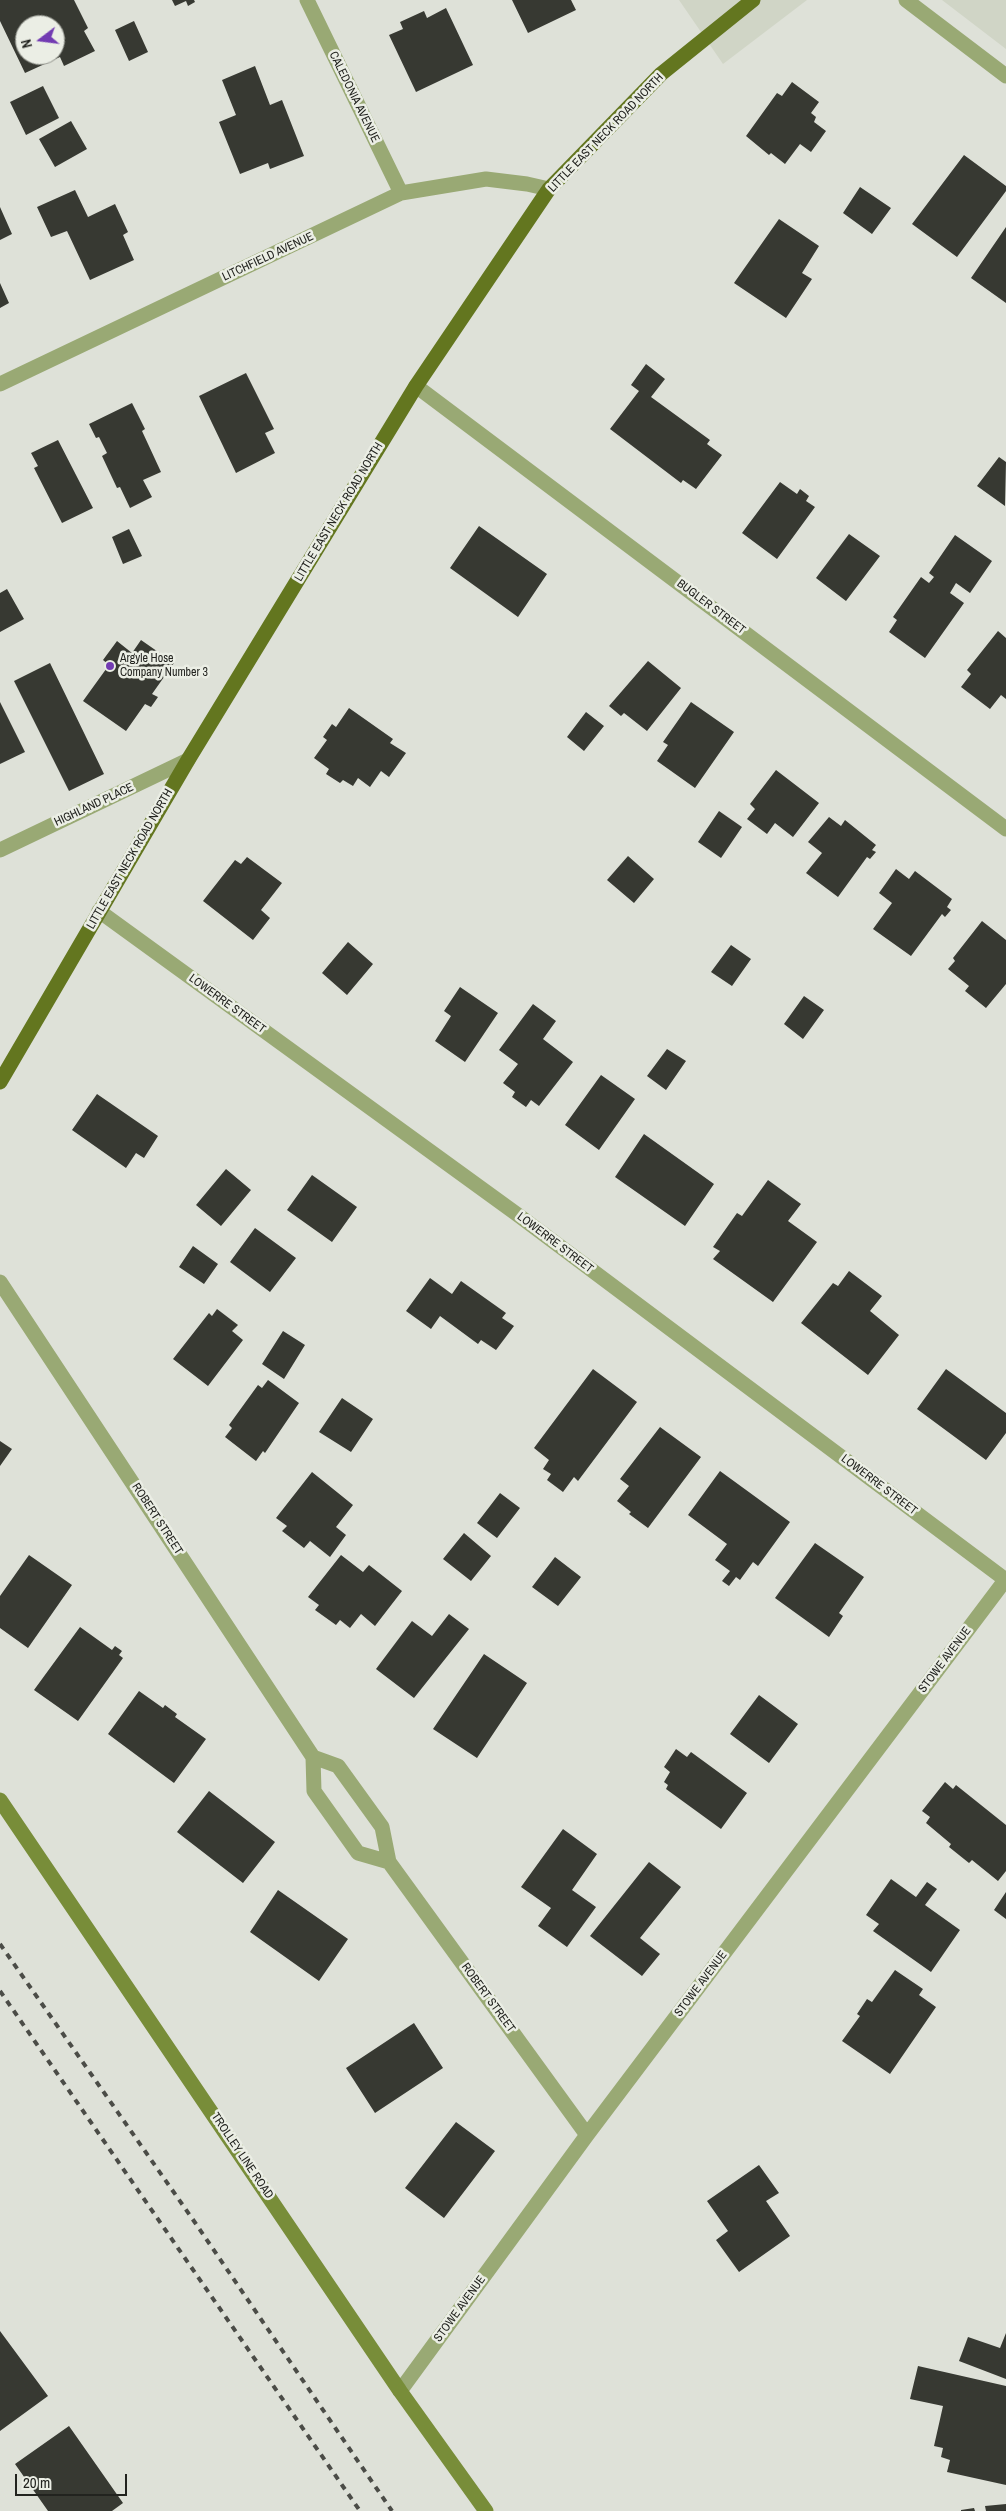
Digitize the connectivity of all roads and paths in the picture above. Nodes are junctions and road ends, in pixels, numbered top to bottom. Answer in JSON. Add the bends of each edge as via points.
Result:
{"nodes":[{"id":1,"x":307,"y":0,"type":"edge"},
{"id":2,"x":753,"y":0,"type":"edge"},
{"id":3,"x":906,"y":0,"type":"edge"},
{"id":4,"x":1006,"y":76,"type":"edge"},
{"id":5,"x":549,"y":190,"type":"junction"},
{"id":6,"x":401,"y":194,"type":"junction"},
{"id":7,"x":0,"y":384,"type":"edge"},
{"id":8,"x":416,"y":386,"type":"junction"},
{"id":9,"x":188,"y":760,"type":"junction"},
{"id":10,"x":1006,"y":829,"type":"edge"},
{"id":11,"x":0,"y":850,"type":"edge"},
{"id":12,"x":99,"y":911,"type":"junction"},
{"id":13,"x":0,"y":1082,"type":"edge"},
{"id":14,"x":0,"y":1282,"type":"edge"},
{"id":15,"x":1006,"y":1580,"type":"edge"},
{"id":16,"x":313,"y":1757,"type":"junction"},
{"id":17,"x":0,"y":1800,"type":"edge"},
{"id":18,"x":389,"y":1862,"type":"junction"},
{"id":19,"x":587,"y":2135,"type":"junction"},
{"id":20,"x":400,"y":2390,"type":"junction"},
{"id":21,"x":486,"y":2511,"type":"edge"}],
"edges":[{"from":1,"to":6,"type":"street","name":"CALEDONIA AVENUE"},
{"from":2,"to":5,"type":"main road","name":"LITTLE EAST NECK ROAD NORTH","via":[[661,74]]},
{"from":3,"to":4,"type":"street"},
{"from":5,"to":6,"type":"street","name":"LITCHFIELD AVENUE","via":[[486,179]]},
{"from":5,"to":8,"type":"main road","name":"LITTLE EAST NECK ROAD NORTH"},
{"from":6,"to":7,"type":"street","name":"LITCHFIELD AVENUE"},
{"from":8,"to":9,"type":"main road","name":"LITTLE EAST NECK ROAD NORTH"},
{"from":8,"to":10,"type":"street","name":"BUGLER STREET"},
{"from":9,"to":11,"type":"street","name":"HIGHLAND PLACE"},
{"from":9,"to":12,"type":"main road","name":"LITTLE EAST NECK ROAD NORTH"},
{"from":12,"to":13,"type":"main road","name":"LITTLE EAST NECK ROAD NORTH"},
{"from":12,"to":15,"type":"street","name":"LOWERRE STREET","via":[[518,1215]]},
{"from":14,"to":16,"type":"street","name":"ROBERT STREET"},
{"from":15,"to":19,"type":"street","name":"STOWE AVENUE"},
{"from":16,"to":18,"type":"street","name":"ROBERT STREET","via":[[338,1766],[382,1827]]},
{"from":16,"to":18,"type":"street","via":[[314,1791],[358,1852]]},
{"from":17,"to":20,"type":"main road","name":"TROLLEY LINE ROAD"},
{"from":18,"to":19,"type":"street","name":"ROBERT STREET"},
{"from":19,"to":20,"type":"street","name":"STOWE AVENUE"},
{"from":20,"to":21,"type":"main road","name":"TROLLEY LINE ROAD"}]}
